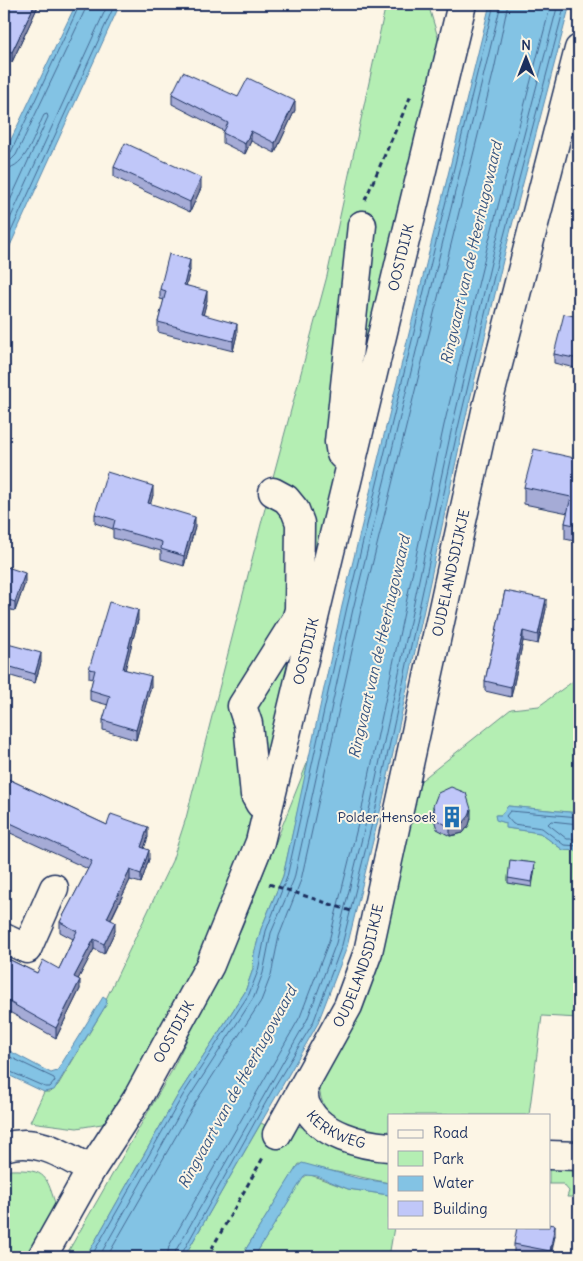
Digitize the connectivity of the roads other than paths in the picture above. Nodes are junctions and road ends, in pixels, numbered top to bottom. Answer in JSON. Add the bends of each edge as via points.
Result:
{"nodes":[{"id":1,"x":456,"y":7,"type":"edge"},
{"id":2,"x":579,"y":49,"type":"edge"},
{"id":3,"x":362,"y":225,"type":"road end"},
{"id":4,"x":351,"y":463,"type":"junction"},
{"id":5,"x":273,"y":492,"type":"dead end"},
{"id":6,"x":307,"y":612,"type":"junction"},
{"id":7,"x":268,"y":808,"type":"junction"},
{"id":8,"x":54,"y":888,"type":"dead end"},
{"id":9,"x":4,"y":938,"type":"edge"},
{"id":10,"x":303,"y":1088,"type":"junction"},
{"id":11,"x":277,"y":1134,"type":"road end"},
{"id":12,"x":4,"y":1147,"type":"edge"},
{"id":13,"x":388,"y":1147,"type":"edge"},
{"id":14,"x":550,"y":1155,"type":"edge"},
{"id":15,"x":579,"y":1156,"type":"edge"},
{"id":16,"x":91,"y":1170,"type":"junction"},
{"id":17,"x":42,"y":1257,"type":"edge"}],
"edges":[{"from":1,"to":4,"type":"street","name":"OOSTDIJK"},
{"from":2,"to":10,"type":"street","name":"OUDELANDSDIJKJE","via":[[486,412],[368,952],[348,1006]]},
{"from":3,"to":4,"type":"street","via":[[339,442],[341,454]]},
{"from":4,"to":6,"type":"street","name":"OOSTDIJK"},
{"from":5,"to":6,"type":"street","via":[[286,499],[300,523]]},
{"from":6,"to":7,"type":"street","name":"OOSTDIJK"},
{"from":6,"to":7,"type":"street","via":[[296,620],[242,706],[248,724],[255,795],[260,804]]},
{"from":7,"to":16,"type":"street","name":"OOSTDIJK","via":[[253,861],[210,965],[136,1099]]},
{"from":8,"to":9,"type":"street","via":[[28,949]]},
{"from":10,"to":11,"type":"street","name":"OUDELANDSDIJKJE"},
{"from":10,"to":13,"type":"street","name":"KERKWEG","via":[[307,1108],[320,1124],[345,1137]]},
{"from":12,"to":16,"type":"street","via":[[26,1143],[51,1147]]},
{"from":14,"to":15,"type":"street"},
{"from":16,"to":17,"type":"street","name":"OOSTDIJK"}]}
